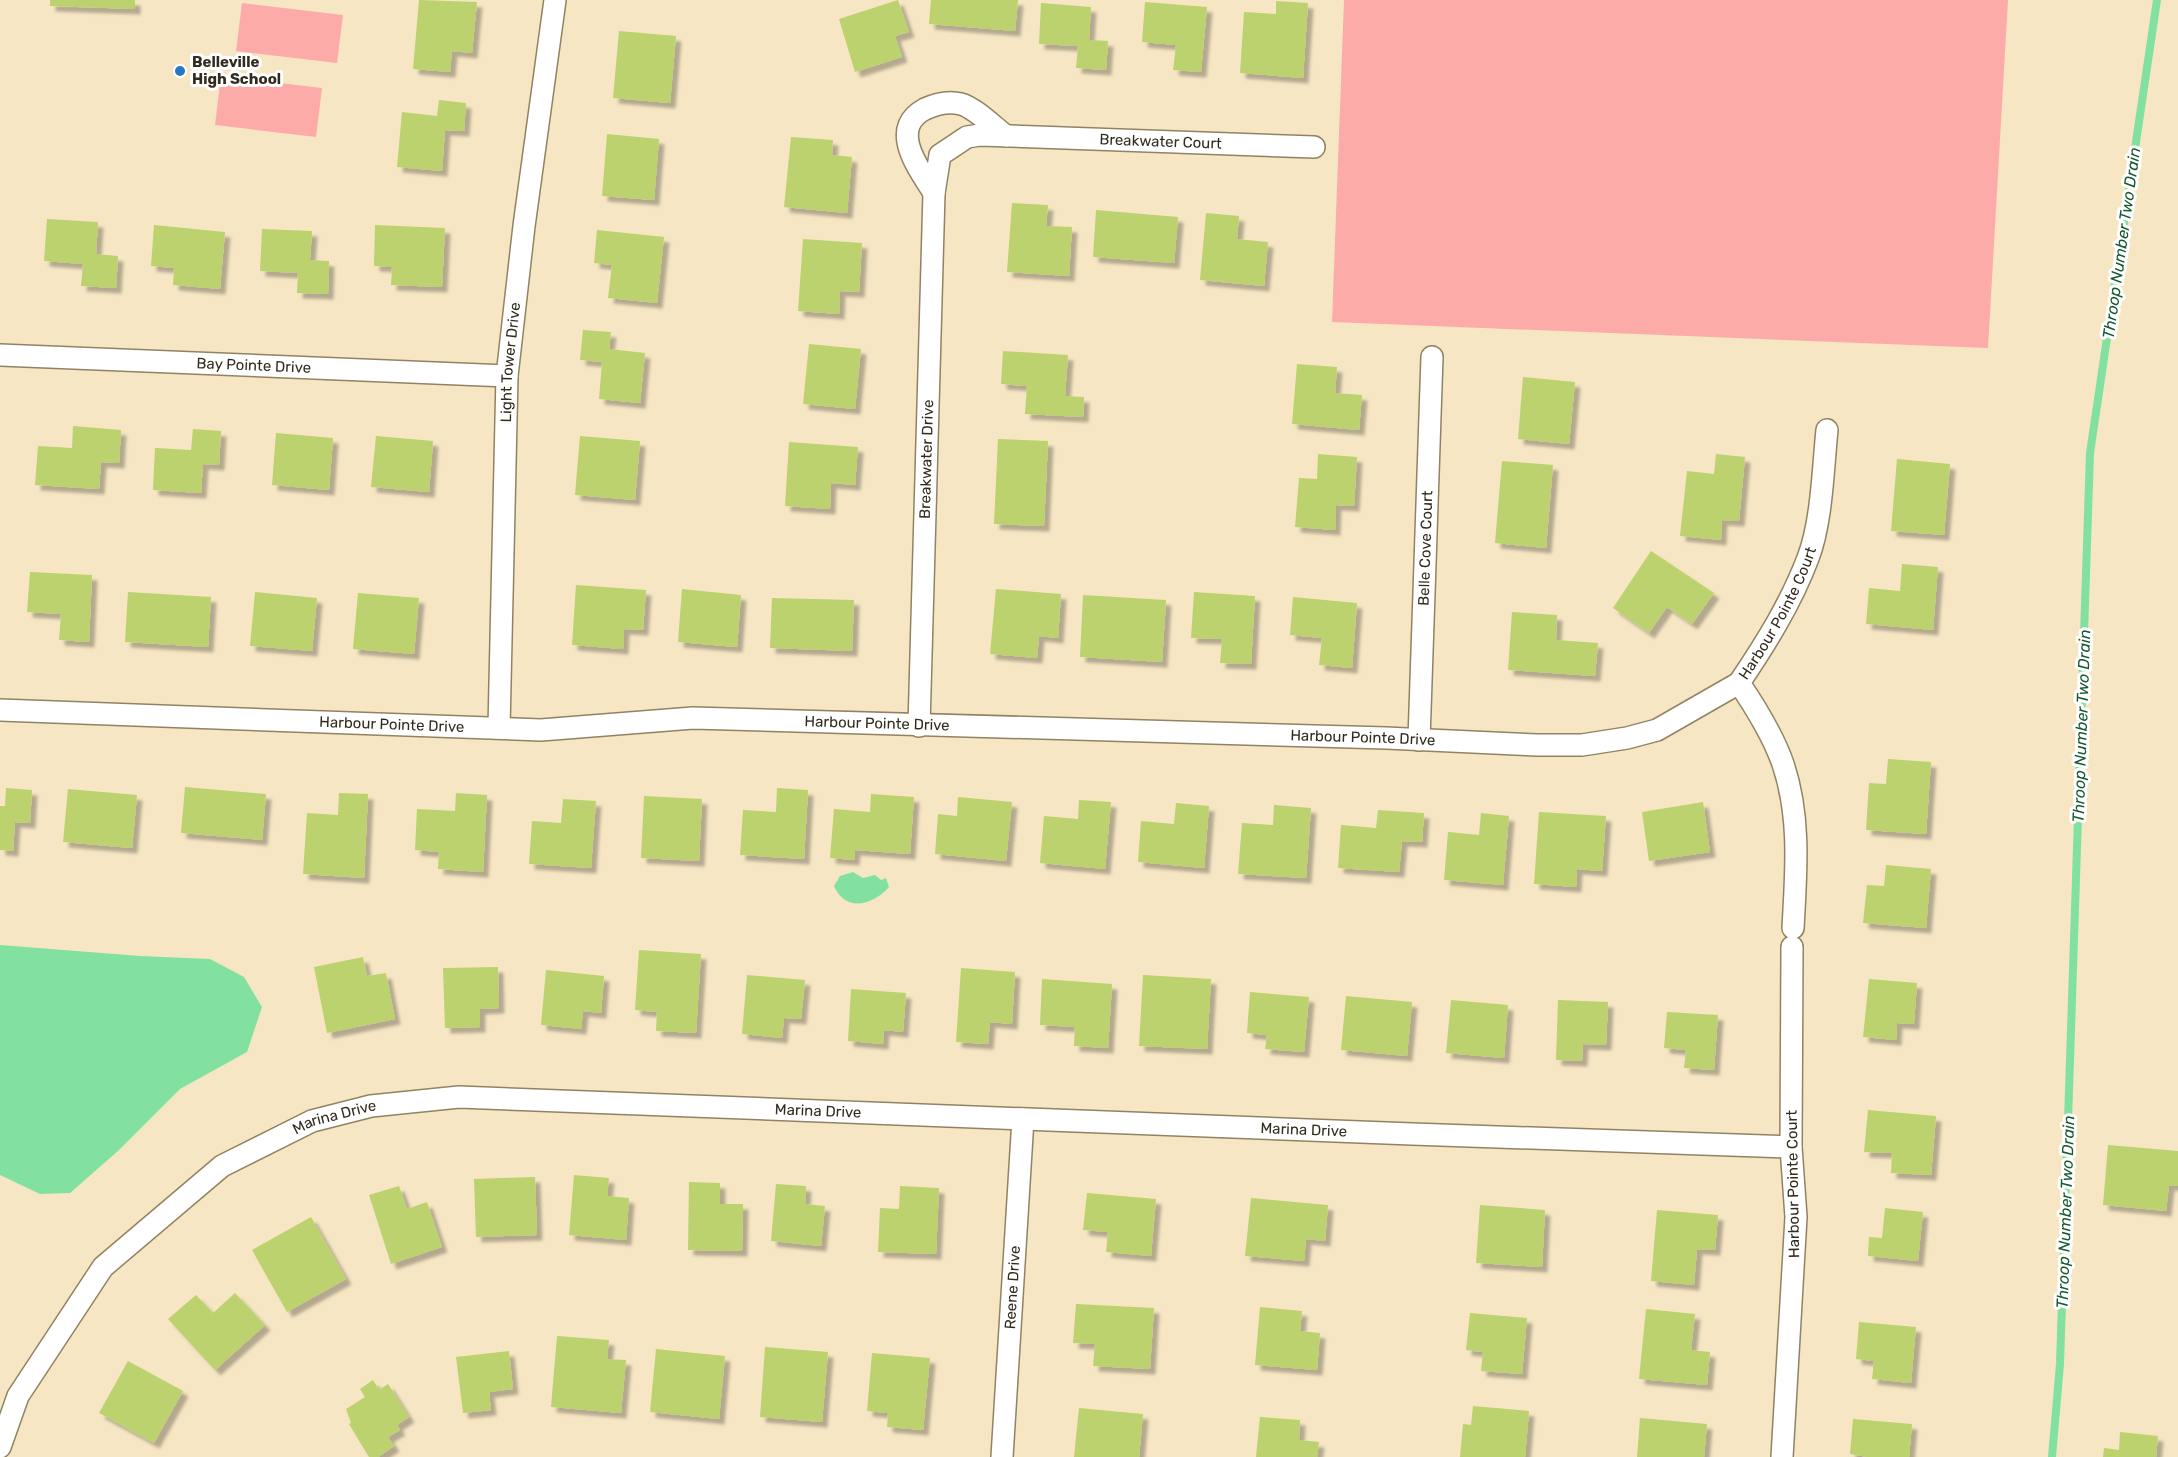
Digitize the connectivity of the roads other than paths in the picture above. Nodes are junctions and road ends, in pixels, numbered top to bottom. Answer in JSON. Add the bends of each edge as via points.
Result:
{"nodes":[{"id":1,"x":555,"y":0,"type":"edge"},
{"id":2,"x":1006,"y":136,"type":"junction"},
{"id":3,"x":1314,"y":147,"type":"dead end"},
{"id":4,"x":934,"y":193,"type":"junction"},
{"id":5,"x":0,"y":355,"type":"edge"},
{"id":6,"x":1432,"y":357,"type":"dead end"},
{"id":7,"x":507,"y":376,"type":"junction"},
{"id":8,"x":1827,"y":430,"type":"dead end"},
{"id":9,"x":1739,"y":683,"type":"junction"},
{"id":10,"x":0,"y":710,"type":"edge"},
{"id":11,"x":919,"y":726,"type":"junction"},
{"id":12,"x":499,"y":728,"type":"junction"},
{"id":13,"x":1419,"y":740,"type":"junction"},
{"id":14,"x":1023,"y":1119,"type":"junction"},
{"id":15,"x":1791,"y":1147,"type":"junction"},
{"id":16,"x":0,"y":1447,"type":"edge"},
{"id":17,"x":1002,"y":1457,"type":"edge"},
{"id":18,"x":1782,"y":1457,"type":"edge"}],
"edges":[{"from":1,"to":7,"type":"street","name":"Light Tower Drive"},
{"from":2,"to":3,"type":"street","name":"Breakwater Court"},
{"from":2,"to":4,"type":"street","name":"Breakwater Court","via":[[967,137],[940,155]]},
{"from":2,"to":4,"type":"street","via":[[964,105],[943,103],[921,111],[911,123],[908,142]]},
{"from":4,"to":11,"type":"street","name":"Breakwater Drive"},
{"from":5,"to":7,"type":"street","name":"Bay Pointe Drive"},
{"from":6,"to":13,"type":"street","name":"Belle Cove Court"},
{"from":7,"to":12,"type":"street","name":"Light Tower Drive"},
{"from":8,"to":9,"type":"street","name":"Harbour Pointe Court","via":[[1809,556],[1781,619]]},
{"from":9,"to":13,"type":"street","name":"Harbour Pointe Drive","via":[[1657,730],[1627,738],[1537,746]]},
{"from":9,"to":15,"type":"street","name":"Harbour Pointe Court","via":[[1761,717],[1783,764],[1797,849]]},
{"from":10,"to":12,"type":"street","name":"Harbour Pointe Drive"},
{"from":11,"to":12,"type":"street","name":"Harbour Pointe Drive","via":[[693,718],[541,730]]},
{"from":11,"to":13,"type":"street","name":"Harbour Pointe Drive"},
{"from":14,"to":15,"type":"street","name":"Marina Drive"},
{"from":14,"to":16,"type":"street","name":"Marina Drive","via":[[459,1097],[371,1106],[312,1121],[222,1167],[103,1267],[18,1396]]},
{"from":14,"to":17,"type":"street","name":"Reene Drive"},
{"from":15,"to":18,"type":"street","name":"Harbour Pointe Court","via":[[1796,1217]]}]}
